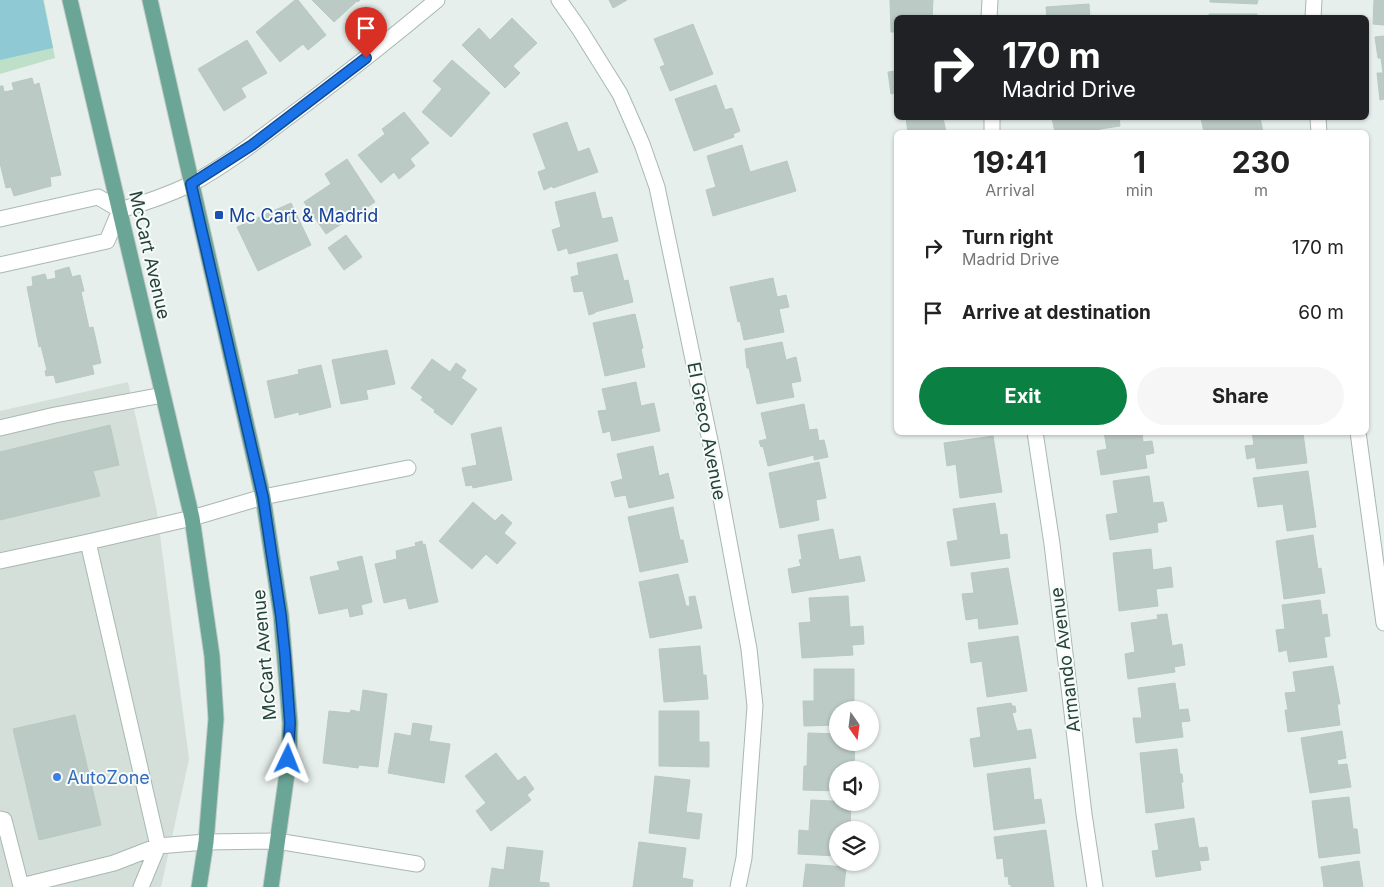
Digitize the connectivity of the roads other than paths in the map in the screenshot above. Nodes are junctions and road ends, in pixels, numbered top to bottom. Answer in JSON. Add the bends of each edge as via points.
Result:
{"nodes":[{"id":1,"x":70,"y":0,"type":"edge"},
{"id":2,"x":150,"y":0,"type":"edge"},
{"id":3,"x":437,"y":0,"type":"edge"},
{"id":4,"x":559,"y":0,"type":"edge"},
{"id":5,"x":990,"y":0,"type":"edge"},
{"id":6,"x":1314,"y":0,"type":"edge"},
{"id":7,"x":989,"y":15,"type":"edge"},
{"id":8,"x":1313,"y":15,"type":"edge"},
{"id":9,"x":191,"y":184,"type":"junction"},
{"id":10,"x":120,"y":210,"type":"junction"},
{"id":11,"x":0,"y":219,"type":"edge"},
{"id":12,"x":0,"y":265,"type":"edge"},
{"id":13,"x":163,"y":394,"type":"junction"},
{"id":14,"x":0,"y":428,"type":"edge"},
{"id":15,"x":1035,"y":435,"type":"edge"},
{"id":16,"x":1358,"y":435,"type":"edge"},
{"id":17,"x":408,"y":468,"type":"dead end"},
{"id":18,"x":263,"y":497,"type":"junction"},
{"id":19,"x":192,"y":518,"type":"junction"},
{"id":20,"x":88,"y":542,"type":"junction"},
{"id":21,"x":0,"y":561,"type":"edge"},
{"id":22,"x":1384,"y":623,"type":"edge"},
{"id":23,"x":0,"y":819,"type":"edge"},
{"id":24,"x":277,"y":840,"type":"junction"},
{"id":25,"x":206,"y":842,"type":"junction"},
{"id":26,"x":158,"y":846,"type":"junction"},
{"id":27,"x":417,"y":864,"type":"dead end"},
{"id":28,"x":21,"y":886,"type":"edge"},
{"id":29,"x":141,"y":887,"type":"edge"},
{"id":30,"x":199,"y":887,"type":"edge"},
{"id":31,"x":271,"y":887,"type":"edge"},
{"id":32,"x":738,"y":887,"type":"edge"},
{"id":33,"x":1096,"y":887,"type":"edge"}],
"edges":[{"from":1,"to":10,"type":"main road","name":"McCart Avenue"},
{"from":2,"to":9,"type":"main road","name":"McCart Avenue"},
{"from":3,"to":9,"type":"street","via":[[380,48],[259,139]]},
{"from":4,"to":32,"type":"street","name":"El Greco Avenue","via":[[620,94],[657,187],[713,455],[749,648],[755,706],[744,858]]},
{"from":5,"to":7,"type":"street"},
{"from":6,"to":8,"type":"street"},
{"from":9,"to":10,"type":"street","via":[[155,200]]},
{"from":9,"to":18,"type":"main road","name":"McCart Avenue"},
{"from":10,"to":11,"type":"street","via":[[98,197]]},
{"from":10,"to":12,"type":"street","via":[[107,241]]},
{"from":10,"to":13,"type":"main road","name":"McCart Avenue"},
{"from":13,"to":14,"type":"street"},
{"from":13,"to":19,"type":"main road","name":"McCart Avenue"},
{"from":15,"to":33,"type":"street","name":"Armando Avenue"},
{"from":16,"to":22,"type":"street"},
{"from":17,"to":18,"type":"street"},
{"from":18,"to":19,"type":"street"},
{"from":18,"to":24,"type":"main road","name":"McCart Avenue","via":[[281,616],[290,723]]},
{"from":19,"to":20,"type":"street"},
{"from":19,"to":25,"type":"main road","name":"McCart Avenue","via":[[212,656],[216,719]]},
{"from":20,"to":21,"type":"street"},
{"from":20,"to":26,"type":"street"},
{"from":23,"to":28,"type":"street","via":[[4,820]]},
{"from":24,"to":25,"type":"street"},
{"from":24,"to":27,"type":"street"},
{"from":24,"to":31,"type":"main road","name":"McCart Avenue"},
{"from":25,"to":26,"type":"street"},
{"from":25,"to":30,"type":"main road","name":"McCart Avenue"},
{"from":26,"to":28,"type":"street","via":[[114,863]]},
{"from":26,"to":29,"type":"street"}]}
